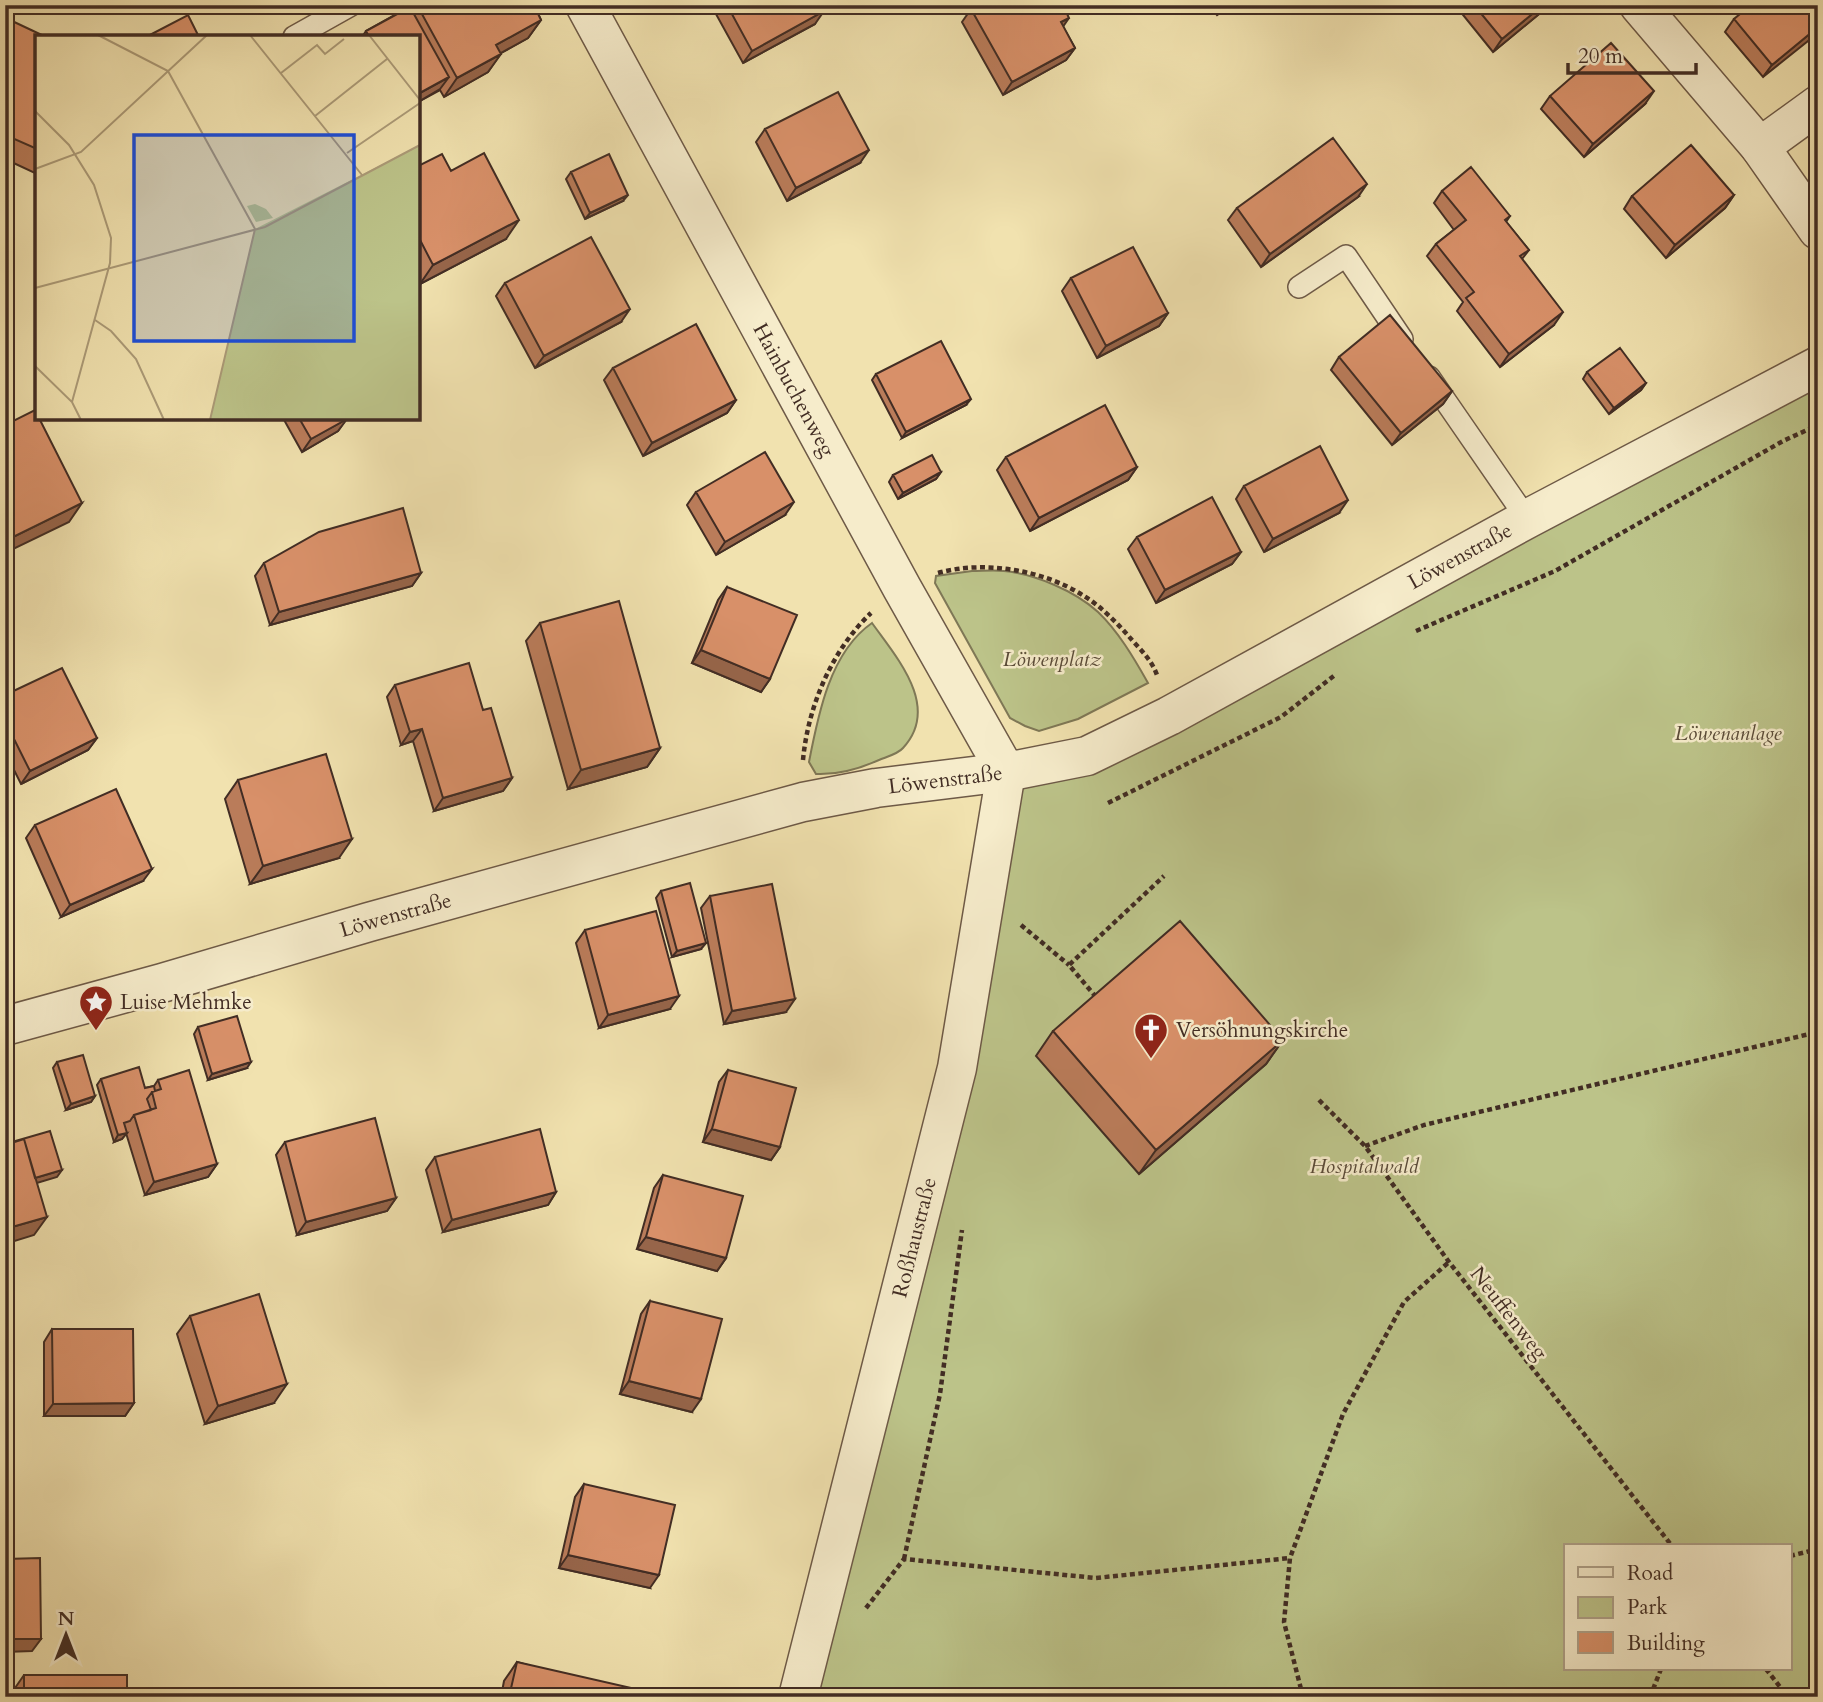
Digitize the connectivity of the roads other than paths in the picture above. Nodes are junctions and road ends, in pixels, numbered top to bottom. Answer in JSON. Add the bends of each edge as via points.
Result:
{"nodes":[{"id":1,"x":351,"y":5,"type":"edge"},
{"id":2,"x":585,"y":5,"type":"edge"},
{"id":3,"x":1639,"y":5,"type":"edge"},
{"id":4,"x":298,"y":35,"type":"edge"},
{"id":5,"x":1818,"y":105,"type":"edge"},
{"id":6,"x":1760,"y":148,"type":"junction"},
{"id":7,"x":1818,"y":230,"type":"edge"},
{"id":8,"x":1299,"y":287,"type":"dead end"},
{"id":9,"x":1818,"y":366,"type":"edge"},
{"id":10,"x":1527,"y":519,"type":"junction"},
{"id":11,"x":1006,"y":772,"type":"junction"},
{"id":12,"x":5,"y":1026,"type":"edge"},
{"id":13,"x":798,"y":1697,"type":"edge"}],
"edges":[{"from":1,"to":4,"type":"lane"},
{"from":2,"to":11,"type":"street","name":"Hainbuchenweg"},
{"from":3,"to":6,"type":"street"},
{"from":5,"to":6,"type":"street"},
{"from":6,"to":7,"type":"street"},
{"from":8,"to":10,"type":"lane","via":[[1346,257]]},
{"from":9,"to":10,"type":"street","name":"Löwenstraße"},
{"from":10,"to":11,"type":"street","name":"Löwenstraße","via":[[1087,756]]},
{"from":11,"to":12,"type":"street","name":"Löwenstraße","via":[[803,802]]},
{"from":11,"to":13,"type":"street","name":"Roßhaustraße","via":[[957,1068]]}]}
